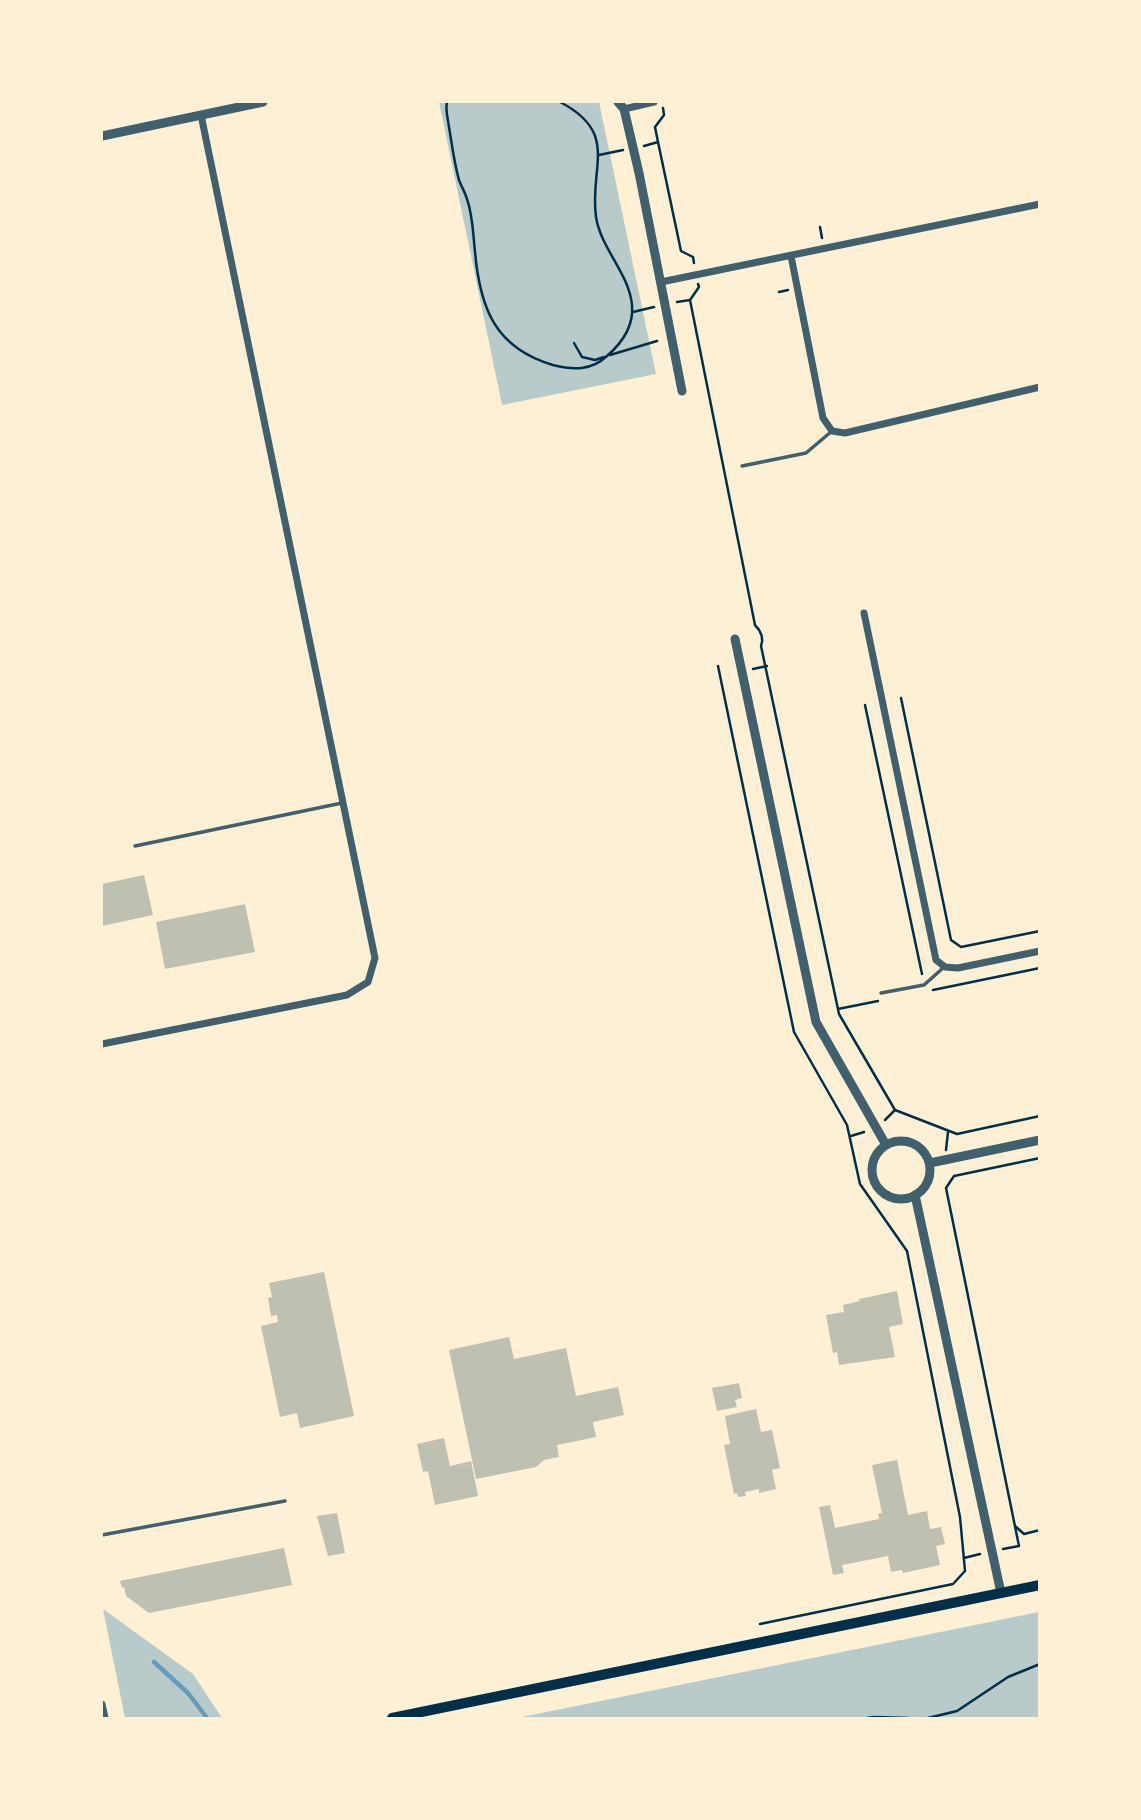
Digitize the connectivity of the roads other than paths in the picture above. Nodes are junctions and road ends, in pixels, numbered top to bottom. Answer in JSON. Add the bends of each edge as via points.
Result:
{"nodes":[{"id":1,"x":263,"y":102,"type":"edge"},
{"id":2,"x":654,"y":102,"type":"edge"},
{"id":3,"x":621,"y":105,"type":"edge"},
{"id":4,"x":201,"y":115,"type":"junction"},
{"id":5,"x":102,"y":136,"type":"edge"},
{"id":6,"x":1040,"y":204,"type":"edge"},
{"id":7,"x":791,"y":256,"type":"junction"},
{"id":8,"x":661,"y":282,"type":"junction"},
{"id":9,"x":1040,"y":387,"type":"edge"},
{"id":10,"x":682,"y":391,"type":"dead end"},
{"id":11,"x":832,"y":431,"type":"junction"},
{"id":12,"x":742,"y":466,"type":"dead end"},
{"id":13,"x":864,"y":613,"type":"dead end"},
{"id":14,"x":735,"y":639,"type":"dead end"},
{"id":15,"x":342,"y":803,"type":"junction"},
{"id":16,"x":135,"y":846,"type":"dead end"},
{"id":17,"x":1040,"y":951,"type":"edge"},
{"id":18,"x":945,"y":967,"type":"junction"},
{"id":19,"x":881,"y":993,"type":"dead end"},
{"id":20,"x":102,"y":1044,"type":"edge"},
{"id":21,"x":1040,"y":1140,"type":"edge"},
{"id":22,"x":886,"y":1145,"type":"junction"},
{"id":23,"x":930,"y":1163,"type":"junction"},
{"id":24,"x":915,"y":1195,"type":"junction"},
{"id":25,"x":285,"y":1500,"type":"dead end"},
{"id":26,"x":102,"y":1535,"type":"edge"},
{"id":27,"x":1040,"y":1585,"type":"edge"},
{"id":28,"x":1001,"y":1593,"type":"junction"},
{"id":29,"x":102,"y":1704,"type":"edge"},
{"id":30,"x":105,"y":1718,"type":"edge"},
{"id":31,"x":392,"y":1718,"type":"edge"}],
"edges":[{"from":1,"to":4,"type":"street"},
{"from":2,"to":3,"type":"street"},
{"from":3,"to":8,"type":"street"},
{"from":4,"to":5,"type":"street"},
{"from":4,"to":15,"type":"street"},
{"from":6,"to":7,"type":"street"},
{"from":7,"to":8,"type":"street"},
{"from":7,"to":11,"type":"street","via":[[824,418]]},
{"from":8,"to":10,"type":"street"},
{"from":9,"to":11,"type":"street","via":[[845,433]]},
{"from":11,"to":12,"type":"lane","via":[[806,453]]},
{"from":13,"to":18,"type":"street","via":[[934,956]]},
{"from":14,"to":22,"type":"street","via":[[817,1022]]},
{"from":15,"to":16,"type":"lane"},
{"from":15,"to":20,"type":"street","via":[[375,958],[368,982],[348,995]]},
{"from":17,"to":18,"type":"street"},
{"from":18,"to":19,"type":"lane","via":[[924,985]]},
{"from":21,"to":23,"type":"street"},
{"from":22,"to":23,"type":"street","via":[[912,1142]]},
{"from":22,"to":24,"type":"street","via":[[873,1161],[873,1180],[886,1195],[906,1199]]},
{"from":23,"to":24,"type":"street","via":[[928,1182]]},
{"from":24,"to":28,"type":"street"},
{"from":25,"to":26,"type":"lane"},
{"from":27,"to":28,"type":"main road"},
{"from":28,"to":31,"type":"main road"},
{"from":29,"to":30,"type":"street"}]}
